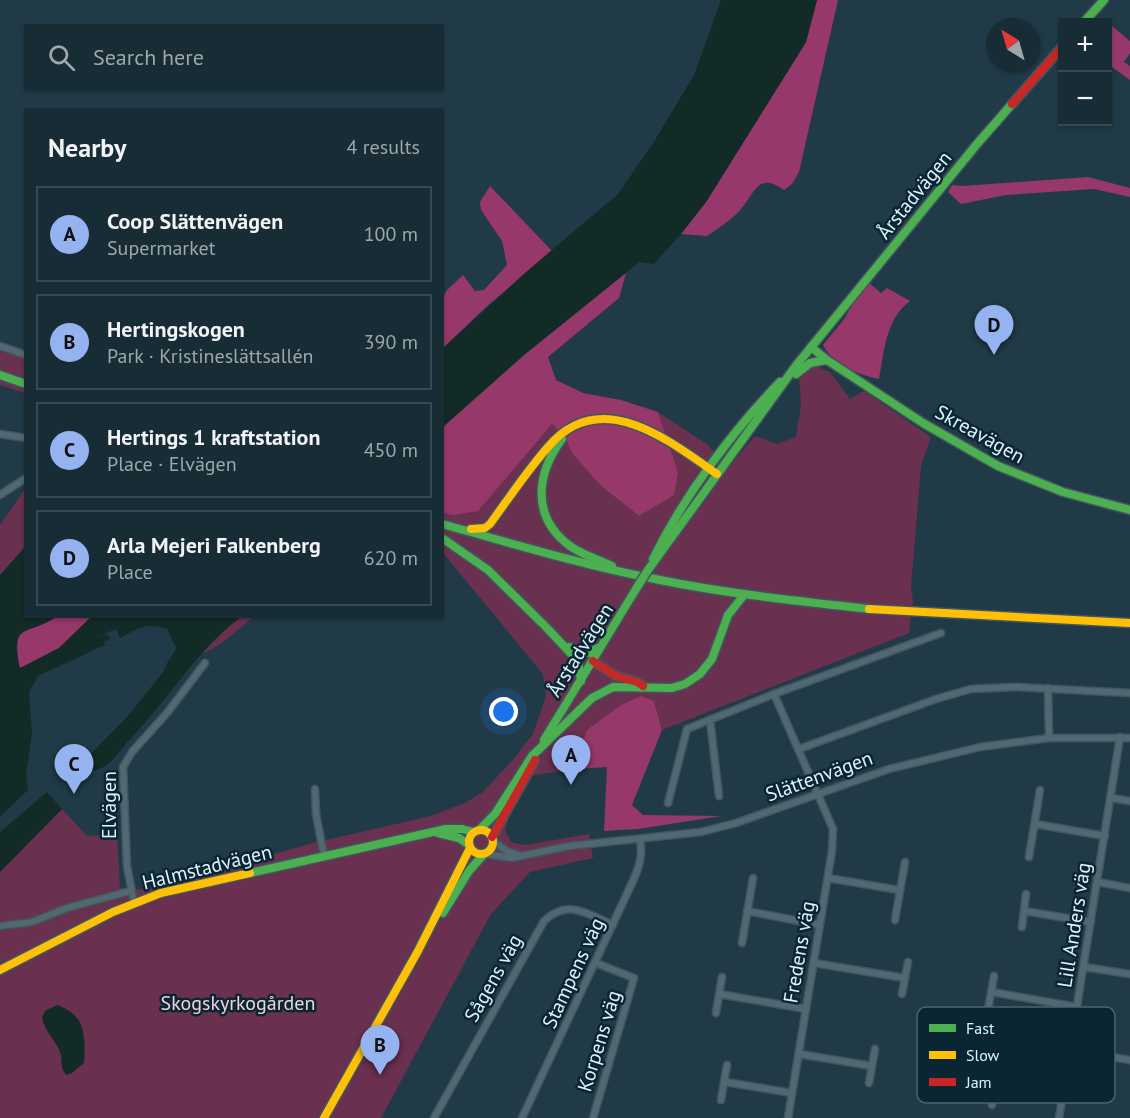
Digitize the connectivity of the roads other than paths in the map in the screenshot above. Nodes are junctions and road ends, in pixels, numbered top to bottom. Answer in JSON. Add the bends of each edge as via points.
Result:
{"nodes":[{"id":1,"x":1104,"y":0,"type":"edge"},
{"id":2,"x":1088,"y":18,"type":"edge"},
{"id":3,"x":1058,"y":52,"type":"edge"},
{"id":4,"x":0,"y":346,"type":"edge"},
{"id":5,"x":811,"y":348,"type":"junction"},
{"id":6,"x":24,"y":354,"type":"edge"},
{"id":7,"x":827,"y":360,"type":"junction"},
{"id":8,"x":795,"y":367,"type":"junction"},
{"id":9,"x":0,"y":375,"type":"edge"},
{"id":10,"x":24,"y":383,"type":"edge"},
{"id":11,"x":771,"y":403,"type":"junction"},
{"id":12,"x":567,"y":432,"type":"junction"},
{"id":13,"x":0,"y":434,"type":"edge"},
{"id":14,"x":24,"y":438,"type":"edge"},
{"id":15,"x":713,"y":471,"type":"junction"},
{"id":16,"x":24,"y":479,"type":"edge"},
{"id":17,"x":0,"y":495,"type":"edge"},
{"id":18,"x":1130,"y":510,"type":"edge"},
{"id":19,"x":445,"y":524,"type":"edge"},
{"id":20,"x":444,"y":539,"type":"edge"},
{"id":21,"x":623,"y":572,"type":"junction"},
{"id":22,"x":744,"y":595,"type":"junction"},
{"id":23,"x":1130,"y":623,"type":"edge"},
{"id":24,"x":942,"y":633,"type":"dead end"},
{"id":25,"x":609,"y":635,"type":"junction"},
{"id":26,"x":561,"y":642,"type":"junction"},
{"id":27,"x":593,"y":661,"type":"junction"},
{"id":28,"x":205,"y":663,"type":"dead end"},
{"id":29,"x":581,"y":681,"type":"junction"},
{"id":30,"x":644,"y":687,"type":"junction"},
{"id":31,"x":1048,"y":688,"type":"junction"},
{"id":32,"x":1130,"y":693,"type":"edge"},
{"id":33,"x":774,"y":694,"type":"junction"},
{"id":34,"x":710,"y":720,"type":"junction"},
{"id":35,"x":1049,"y":738,"type":"junction"},
{"id":36,"x":1120,"y":738,"type":"junction"},
{"id":37,"x":1130,"y":738,"type":"edge"},
{"id":38,"x":540,"y":746,"type":"junction"},
{"id":39,"x":799,"y":749,"type":"junction"},
{"id":40,"x":315,"y":789,"type":"dead end"},
{"id":41,"x":1040,"y":790,"type":"dead end"},
{"id":42,"x":818,"y":794,"type":"junction"},
{"id":43,"x":719,"y":796,"type":"dead end"},
{"id":44,"x":1111,"y":798,"type":"junction"},
{"id":45,"x":1130,"y":801,"type":"edge"},
{"id":46,"x":668,"y":803,"type":"dead end"},
{"id":47,"x":1035,"y":824,"type":"junction"},
{"id":48,"x":476,"y":831,"type":"junction"},
{"id":49,"x":434,"y":832,"type":"junction"},
{"id":50,"x":1105,"y":836,"type":"junction"},
{"id":51,"x":493,"y":839,"type":"junction"},
{"id":52,"x":639,"y":839,"type":"junction"},
{"id":53,"x":470,"y":847,"type":"junction"},
{"id":54,"x":485,"y":854,"type":"junction"},
{"id":55,"x":520,"y":855,"type":"junction"},
{"id":56,"x":324,"y":856,"type":"junction"},
{"id":57,"x":1029,"y":858,"type":"dead end"},
{"id":58,"x":904,"y":862,"type":"dead end"},
{"id":59,"x":753,"y":878,"type":"dead end"},
{"id":60,"x":828,"y":878,"type":"junction"},
{"id":61,"x":1098,"y":882,"type":"junction"},
{"id":62,"x":1130,"y":888,"type":"edge"},
{"id":63,"x":899,"y":890,"type":"junction"},
{"id":64,"x":130,"y":891,"type":"junction"},
{"id":65,"x":1026,"y":894,"type":"dead end"},
{"id":66,"x":134,"y":903,"type":"junction"},
{"id":67,"x":747,"y":911,"type":"junction"},
{"id":68,"x":1024,"y":911,"type":"junction"},
{"id":69,"x":895,"y":920,"type":"dead end"},
{"id":70,"x":1091,"y":922,"type":"junction"},
{"id":71,"x":613,"y":925,"type":"junction"},
{"id":72,"x":820,"y":925,"type":"junction"},
{"id":73,"x":0,"y":926,"type":"edge"},
{"id":74,"x":1022,"y":927,"type":"dead end"},
{"id":75,"x":742,"y":943,"type":"dead end"},
{"id":76,"x":418,"y":951,"type":"junction"},
{"id":77,"x":908,"y":962,"type":"dead end"},
{"id":78,"x":596,"y":963,"type":"junction"},
{"id":79,"x":814,"y":963,"type":"junction"},
{"id":80,"x":1084,"y":966,"type":"junction"},
{"id":81,"x":0,"y":970,"type":"edge"},
{"id":82,"x":1130,"y":974,"type":"edge"},
{"id":83,"x":994,"y":976,"type":"dead end"},
{"id":84,"x":722,"y":977,"type":"dead end"},
{"id":85,"x":905,"y":978,"type":"junction"},
{"id":86,"x":992,"y":992,"type":"junction"},
{"id":87,"x":719,"y":994,"type":"junction"},
{"id":88,"x":902,"y":994,"type":"dead end"},
{"id":89,"x":989,"y":1007,"type":"edge"},
{"id":90,"x":1077,"y":1007,"type":"joint"},
{"id":91,"x":806,"y":1009,"type":"junction"},
{"id":92,"x":716,"y":1013,"type":"dead end"},
{"id":93,"x":875,"y":1049,"type":"dead end"},
{"id":94,"x":799,"y":1054,"type":"junction"},
{"id":95,"x":1115,"y":1058,"type":"edge"},
{"id":96,"x":1130,"y":1060,"type":"edge"},
{"id":97,"x":727,"y":1065,"type":"dead end"},
{"id":98,"x":872,"y":1066,"type":"junction"},
{"id":99,"x":724,"y":1082,"type":"junction"},
{"id":100,"x":869,"y":1083,"type":"dead end"},
{"id":101,"x":792,"y":1093,"type":"junction"},
{"id":102,"x":721,"y":1100,"type":"dead end"},
{"id":103,"x":1061,"y":1103,"type":"edge"},
{"id":104,"x":324,"y":1118,"type":"edge"},
{"id":105,"x":434,"y":1118,"type":"edge"},
{"id":106,"x":522,"y":1118,"type":"edge"},
{"id":107,"x":593,"y":1118,"type":"edge"},
{"id":108,"x":788,"y":1118,"type":"edge"},
{"id":109,"x":1059,"y":1118,"type":"edge"}],
"edges":[{"from":1,"to":2,"type":"main road"},
{"from":3,"to":5,"type":"main road","name":"Årstadvägen","via":[[977,144]]},
{"from":4,"to":6,"type":"street"},
{"from":5,"to":7,"type":"main road","name":"Skreavägen"},
{"from":5,"to":8,"type":"main road","name":"Årstadvägen"},
{"from":7,"to":11,"type":"main road","via":[[807,363]]},
{"from":7,"to":18,"type":"main road","name":"Skreavägen","via":[[1002,468],[1082,499]]},
{"from":8,"to":11,"type":"main road","name":"Årstadvägen"},
{"from":8,"to":15,"type":"main road","name":"Årstadvägen","via":[[752,413]]},
{"from":9,"to":10,"type":"main road"},
{"from":11,"to":15,"type":"main road","name":"Årstadvägen"},
{"from":12,"to":15,"type":"main road","via":[[582,422],[597,419],[631,421]]},
{"from":12,"to":19,"type":"main road","via":[[549,445],[490,524],[475,530]]},
{"from":12,"to":21,"type":"main road","via":[[548,458],[541,479],[547,519],[568,545]]},
{"from":13,"to":14,"type":"street"},
{"from":15,"to":25,"type":"main road","name":"Årstadvägen","bridge":true,"via":[[668,532]]},
{"from":16,"to":17,"type":"street"},
{"from":19,"to":21,"type":"main road"},
{"from":20,"to":26,"type":"main road","via":[[488,570]]},
{"from":21,"to":22,"type":"main road"},
{"from":22,"to":23,"type":"main road","via":[[872,609]]},
{"from":22,"to":30,"type":"main road","via":[[728,615],[712,659],[700,674],[672,688]]},
{"from":24,"to":33,"type":"street"},
{"from":25,"to":26,"type":"main road","via":[[590,654]]},
{"from":25,"to":27,"type":"main road","name":"Årstadvägen"},
{"from":26,"to":29,"type":"main road","via":[[578,661]]},
{"from":27,"to":29,"type":"main road","name":"Årstadvägen"},
{"from":27,"to":30,"type":"main road"},
{"from":28,"to":64,"type":"street","name":"Elvägen","via":[[123,767]]},
{"from":29,"to":38,"type":"main road","name":"Årstadvägen"},
{"from":30,"to":38,"type":"main road","via":[[602,691]]},
{"from":31,"to":32,"type":"street"},
{"from":31,"to":35,"type":"street"},
{"from":31,"to":39,"type":"street","via":[[999,687],[957,692]]},
{"from":33,"to":34,"type":"street"},
{"from":33,"to":39,"type":"street","name":"Fredens väg"},
{"from":34,"to":43,"type":"street"},
{"from":34,"to":46,"type":"street","via":[[687,729]]},
{"from":35,"to":36,"type":"street","name":"Slättenvägen"},
{"from":35,"to":42,"type":"street","name":"Slättenvägen","via":[[941,755]]},
{"from":36,"to":37,"type":"street","name":"Slättenvägen"},
{"from":36,"to":44,"type":"street","name":"Lill Anders väg"},
{"from":38,"to":48,"type":"main road","name":"Årstadvägen","via":[[495,814]]},
{"from":38,"to":51,"type":"main road","name":"Årstadvägen"},
{"from":39,"to":42,"type":"street","name":"Fredens väg"},
{"from":40,"to":56,"type":"street"},
{"from":41,"to":47,"type":"street"},
{"from":42,"to":52,"type":"street","name":"Slättenvägen","via":[[701,832]]},
{"from":42,"to":60,"type":"street","name":"Fredens väg","via":[[833,829]]},
{"from":44,"to":45,"type":"street"},
{"from":44,"to":50,"type":"street","name":"Lill Anders väg"},
{"from":47,"to":50,"type":"street"},
{"from":47,"to":57,"type":"street"},
{"from":48,"to":49,"type":"main road","name":"Halmstadvägen"},
{"from":48,"to":51,"type":"main road","via":[[487,831]]},
{"from":48,"to":53,"type":"main road","via":[[469,841]]},
{"from":49,"to":53,"type":"main road","name":"Halmstadvägen","via":[[459,838]]},
{"from":49,"to":56,"type":"main road","name":"Halmstadvägen"},
{"from":50,"to":61,"type":"street","name":"Lill Anders väg"},
{"from":51,"to":54,"type":"main road"},
{"from":51,"to":55,"type":"street","via":[[507,851]]},
{"from":52,"to":55,"type":"street","name":"Slättenvägen"},
{"from":52,"to":71,"type":"street","name":"Stampens väg","via":[[640,866]]},
{"from":53,"to":54,"type":"main road","via":[[476,854]]},
{"from":53,"to":76,"type":"main road"},
{"from":54,"to":55,"type":"street","name":"Slättenvägen","via":[[503,858]]},
{"from":54,"to":76,"type":"main road","via":[[469,871]]},
{"from":56,"to":66,"type":"main road","name":"Halmstadvägen"},
{"from":58,"to":63,"type":"street"},
{"from":59,"to":67,"type":"street"},
{"from":60,"to":63,"type":"street"},
{"from":60,"to":72,"type":"street","name":"Fredens väg"},
{"from":61,"to":62,"type":"street"},
{"from":61,"to":70,"type":"street","name":"Lill Anders väg"},
{"from":63,"to":69,"type":"street"},
{"from":64,"to":66,"type":"street","name":"Elvägen"},
{"from":64,"to":73,"type":"street","via":[[32,922]]},
{"from":65,"to":68,"type":"street"},
{"from":66,"to":81,"type":"main road","name":"Halmstadvägen"},
{"from":67,"to":72,"type":"street"},
{"from":67,"to":75,"type":"street"},
{"from":68,"to":70,"type":"street"},
{"from":68,"to":74,"type":"street"},
{"from":70,"to":80,"type":"street","name":"Lill Anders väg"},
{"from":71,"to":78,"type":"street","name":"Stampens väg"},
{"from":71,"to":105,"type":"street","name":"Sågens väg","via":[[572,908],[560,910],[544,921]]},
{"from":72,"to":79,"type":"street","name":"Fredens väg"},
{"from":76,"to":104,"type":"main road"},
{"from":77,"to":85,"type":"street"},
{"from":78,"to":106,"type":"street","name":"Stampens väg"},
{"from":78,"to":107,"type":"street","name":"Korpens väg","via":[[634,978]]},
{"from":79,"to":85,"type":"street"},
{"from":79,"to":91,"type":"street","name":"Fredens väg"},
{"from":80,"to":82,"type":"street"},
{"from":80,"to":90,"type":"street","name":"Lill Anders väg"},
{"from":83,"to":86,"type":"street"},
{"from":84,"to":87,"type":"street"},
{"from":85,"to":88,"type":"street"},
{"from":86,"to":89,"type":"street"},
{"from":86,"to":90,"type":"street"},
{"from":87,"to":91,"type":"street"},
{"from":87,"to":92,"type":"street"},
{"from":91,"to":94,"type":"street","name":"Fredens väg"},
{"from":93,"to":98,"type":"street"},
{"from":94,"to":98,"type":"street"},
{"from":94,"to":101,"type":"street","name":"Fredens väg"},
{"from":95,"to":96,"type":"street"},
{"from":97,"to":99,"type":"street"},
{"from":98,"to":100,"type":"street"},
{"from":99,"to":101,"type":"street"},
{"from":99,"to":102,"type":"street"},
{"from":101,"to":108,"type":"street","name":"Fredens väg"},
{"from":103,"to":109,"type":"street","name":"Lill Anders väg"}]}
